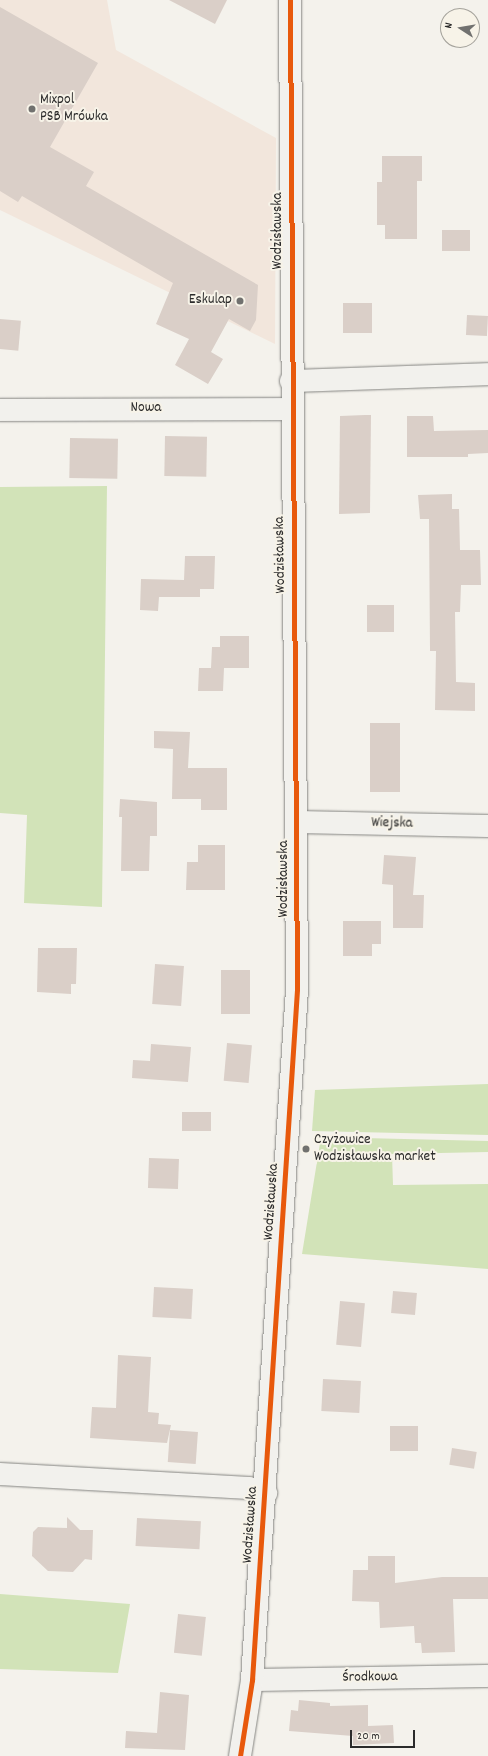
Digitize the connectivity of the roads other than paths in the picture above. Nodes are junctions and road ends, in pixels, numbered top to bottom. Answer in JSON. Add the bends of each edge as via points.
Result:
{"nodes":[{"id":1,"x":290,"y":0,"type":"edge"},
{"id":2,"x":488,"y":374,"type":"edge"},
{"id":3,"x":291,"y":381,"type":"junction"},
{"id":4,"x":292,"y":409,"type":"junction"},
{"id":5,"x":0,"y":410,"type":"edge"},
{"id":6,"x":297,"y":822,"type":"junction"},
{"id":7,"x":488,"y":826,"type":"edge"},
{"id":8,"x":0,"y":1474,"type":"edge"},
{"id":9,"x":266,"y":1493,"type":"junction"},
{"id":10,"x":488,"y":1676,"type":"edge"},
{"id":11,"x":252,"y":1680,"type":"junction"},
{"id":12,"x":240,"y":1756,"type":"edge"}],
"edges":[{"from":1,"to":3,"type":"street","name":"Wodzisławska"},
{"from":2,"to":3,"type":"street"},
{"from":3,"to":4,"type":"street","name":"Wodzisławska"},
{"from":4,"to":5,"type":"street","name":"Nowa"},
{"from":4,"to":6,"type":"street","name":"Wodzisławska"},
{"from":6,"to":7,"type":"street","name":"Wiejska"},
{"from":6,"to":9,"type":"street","name":"Wodzisławska","via":[[297,989]]},
{"from":8,"to":9,"type":"street","via":[[249,1488]]},
{"from":9,"to":11,"type":"street","name":"Wodzisławska"},
{"from":10,"to":11,"type":"street","name":"Środkowa"},
{"from":11,"to":12,"type":"street","name":"Wodzisławska"}]}
